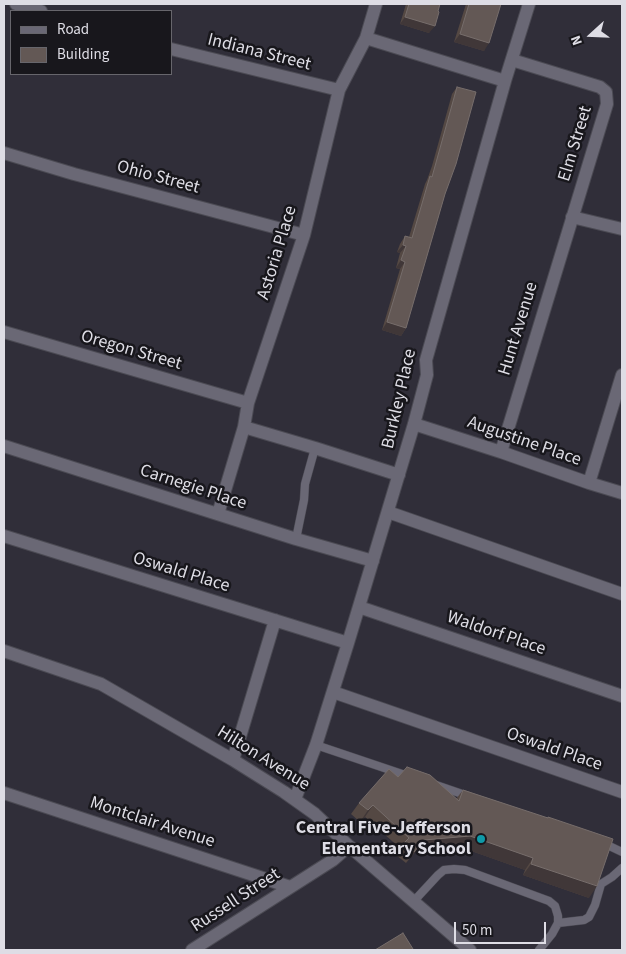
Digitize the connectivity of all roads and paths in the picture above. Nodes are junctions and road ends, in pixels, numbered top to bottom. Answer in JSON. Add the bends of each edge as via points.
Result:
{"nodes":[{"id":1,"x":16,"y":4,"type":"edge"},
{"id":2,"x":376,"y":4,"type":"edge"},
{"id":3,"x":529,"y":4,"type":"edge"},
{"id":4,"x":38,"y":10,"type":"edge"},
{"id":5,"x":366,"y":38,"type":"junction"},
{"id":6,"x":172,"y":49,"type":"edge"},
{"id":7,"x":512,"y":60,"type":"junction"},
{"id":8,"x":505,"y":81,"type":"junction"},
{"id":9,"x":339,"y":90,"type":"junction"},
{"id":10,"x":4,"y":153,"type":"edge"},
{"id":11,"x":572,"y":217,"type":"junction"},
{"id":12,"x":622,"y":229,"type":"edge"},
{"id":13,"x":304,"y":234,"type":"junction"},
{"id":14,"x":4,"y":332,"type":"edge"},
{"id":15,"x":622,"y":375,"type":"edge"},
{"id":16,"x":248,"y":403,"type":"junction"},
{"id":17,"x":414,"y":424,"type":"junction"},
{"id":18,"x":244,"y":427,"type":"junction"},
{"id":19,"x":4,"y":446,"type":"edge"},
{"id":20,"x":315,"y":448,"type":"junction"},
{"id":21,"x":501,"y":452,"type":"junction"},
{"id":22,"x":399,"y":475,"type":"junction"},
{"id":23,"x":589,"y":483,"type":"junction"},
{"id":24,"x":622,"y":493,"type":"edge"},
{"id":25,"x":388,"y":512,"type":"junction"},
{"id":26,"x":218,"y":514,"type":"junction"},
{"id":27,"x":4,"y":536,"type":"edge"},
{"id":28,"x":296,"y":539,"type":"junction"},
{"id":29,"x":373,"y":561,"type":"junction"},
{"id":30,"x":622,"y":594,"type":"edge"},
{"id":31,"x":359,"y":607,"type":"junction"},
{"id":32,"x":275,"y":620,"type":"junction"},
{"id":33,"x":348,"y":643,"type":"junction"},
{"id":34,"x":4,"y":651,"type":"edge"},
{"id":35,"x":333,"y":692,"type":"junction"},
{"id":36,"x":622,"y":696,"type":"edge"},
{"id":37,"x":316,"y":745,"type":"junction"},
{"id":38,"x":234,"y":760,"type":"junction"},
{"id":39,"x":422,"y":780,"type":"edge"},
{"id":40,"x":431,"y":784,"type":"edge"},
{"id":41,"x":622,"y":792,"type":"edge"},
{"id":42,"x":4,"y":793,"type":"edge"},
{"id":43,"x":474,"y":798,"type":"edge"},
{"id":44,"x":295,"y":799,"type":"junction"},
{"id":45,"x":597,"y":841,"type":"edge"},
{"id":46,"x":349,"y":846,"type":"junction"},
{"id":47,"x":622,"y":852,"type":"edge"},
{"id":48,"x":622,"y":868,"type":"edge"},
{"id":49,"x":290,"y":887,"type":"junction"},
{"id":50,"x":413,"y":902,"type":"junction"},
{"id":51,"x":558,"y":923,"type":"junction"},
{"id":52,"x":460,"y":947,"type":"edge"},
{"id":53,"x":192,"y":950,"type":"edge"},
{"id":54,"x":539,"y":950,"type":"edge"}],
"edges":[{"from":1,"to":4,"type":"street"},
{"from":2,"to":5,"type":"street","name":"Astoria Place"},
{"from":3,"to":7,"type":"street","name":"Burkley Place"},
{"from":5,"to":8,"type":"street"},
{"from":5,"to":9,"type":"street","name":"Astoria Place"},
{"from":6,"to":9,"type":"street","name":"Indiana Street"},
{"from":7,"to":8,"type":"street","name":"Burkley Place"},
{"from":7,"to":11,"type":"street","name":"Elm Street","via":[[600,87],[606,92],[607,104]]},
{"from":8,"to":17,"type":"street","name":"Burkley Place","via":[[426,360],[427,375]]},
{"from":9,"to":13,"type":"street","name":"Astoria Place"},
{"from":10,"to":13,"type":"street","name":"Ohio Street","via":[[83,177]]},
{"from":11,"to":12,"type":"street"},
{"from":11,"to":21,"type":"street","name":"Hunt Avenue"},
{"from":13,"to":16,"type":"street","name":"Astoria Place"},
{"from":14,"to":16,"type":"street","name":"Oregon Street"},
{"from":15,"to":23,"type":"street"},
{"from":16,"to":18,"type":"street","name":"Astoria Place"},
{"from":17,"to":21,"type":"street","name":"Augustine Place"},
{"from":17,"to":22,"type":"street","name":"Burkley Place"},
{"from":18,"to":20,"type":"street"},
{"from":18,"to":26,"type":"street","name":"Astoria Place"},
{"from":19,"to":26,"type":"street","name":"Carnegie Place"},
{"from":20,"to":22,"type":"street"},
{"from":20,"to":28,"type":"lane"},
{"from":21,"to":23,"type":"street","name":"Augustine Place"},
{"from":22,"to":25,"type":"street","name":"Burkley Place"},
{"from":23,"to":24,"type":"street","name":"Augustine Place"},
{"from":25,"to":29,"type":"street","name":"Burkley Place"},
{"from":25,"to":30,"type":"street"},
{"from":26,"to":28,"type":"street","name":"Carnegie Place"},
{"from":27,"to":32,"type":"street","name":"Oswald Place"},
{"from":28,"to":29,"type":"street","name":"Carnegie Place"},
{"from":29,"to":31,"type":"street","name":"Burkley Place"},
{"from":31,"to":33,"type":"street","name":"Burkley Place"},
{"from":31,"to":36,"type":"street","name":"Waldorf Place"},
{"from":32,"to":33,"type":"street","name":"Oswald Place"},
{"from":32,"to":38,"type":"street"},
{"from":33,"to":35,"type":"street","name":"Burkley Place"},
{"from":34,"to":38,"type":"street","name":"Hilton Avenue","via":[[102,684]]},
{"from":35,"to":37,"type":"street","name":"Burkley Place"},
{"from":35,"to":41,"type":"street","name":"Oswald Place"},
{"from":37,"to":39,"type":"lane"},
{"from":37,"to":44,"type":"street","name":"Burkley Place"},
{"from":38,"to":44,"type":"street","name":"Hilton Avenue"},
{"from":40,"to":43,"type":"lane"},
{"from":42,"to":49,"type":"street","name":"Montclair Avenue"},
{"from":44,"to":46,"type":"street","name":"Hilton Avenue"},
{"from":45,"to":47,"type":"lane"},
{"from":46,"to":49,"type":"street","name":"Russell Street"},
{"from":46,"to":50,"type":"street","name":"Hilton Avenue"},
{"from":48,"to":51,"type":"lane","via":[[601,884],[590,917]]},
{"from":49,"to":53,"type":"street","name":"Russell Street"},
{"from":50,"to":51,"type":"lane","via":[[444,870],[465,870],[549,901],[554,906]]},
{"from":50,"to":52,"type":"street","name":"Hilton Avenue"},
{"from":51,"to":54,"type":"lane"}]}
